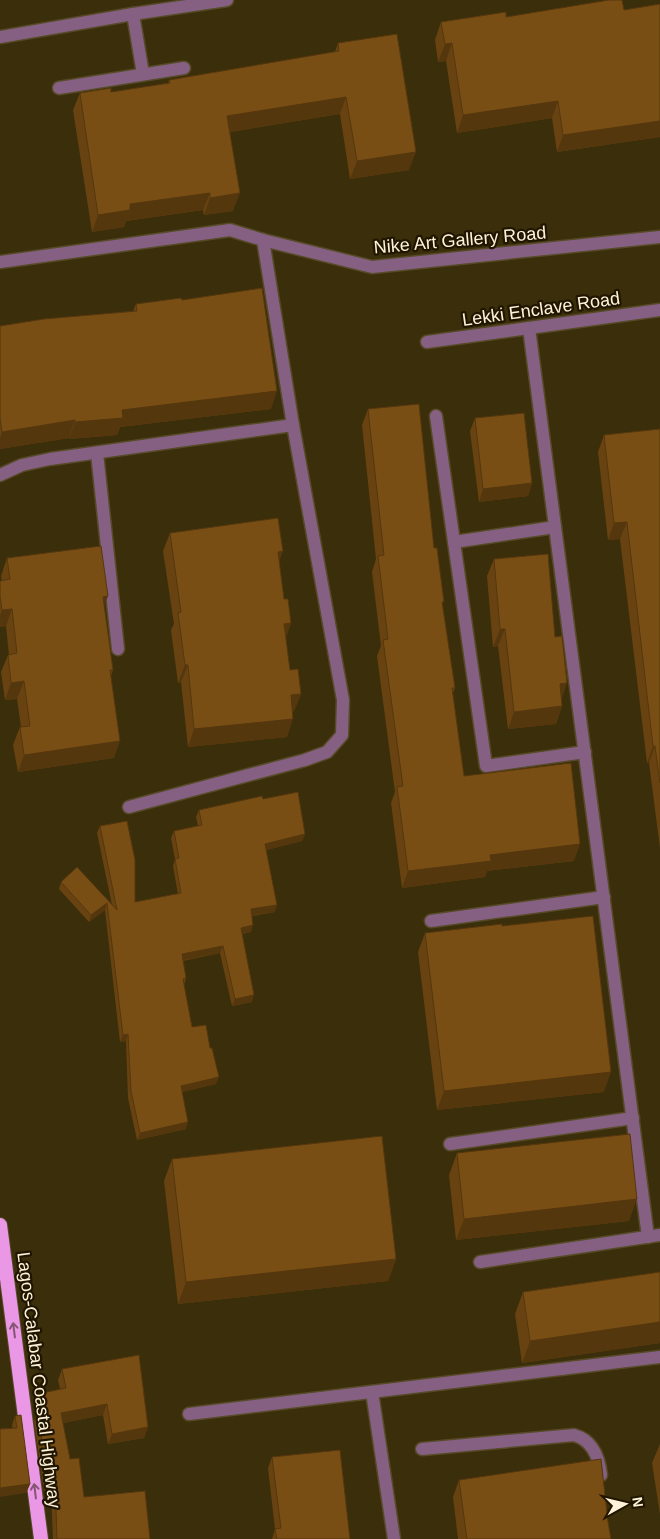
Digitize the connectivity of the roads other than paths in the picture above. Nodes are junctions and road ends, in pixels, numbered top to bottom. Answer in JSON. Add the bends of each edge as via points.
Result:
{"nodes":[{"id":1,"x":227,"y":0,"type":"edge"},
{"id":2,"x":166,"y":5,"type":"edge"},
{"id":3,"x":133,"y":14,"type":"junction"},
{"id":4,"x":0,"y":37,"type":"edge"},
{"id":5,"x":184,"y":68,"type":"dead end"},
{"id":6,"x":143,"y":74,"type":"junction"},
{"id":7,"x":59,"y":88,"type":"dead end"},
{"id":8,"x":660,"y":238,"type":"edge"},
{"id":9,"x":263,"y":240,"type":"junction"},
{"id":10,"x":0,"y":262,"type":"edge"},
{"id":11,"x":660,"y":310,"type":"edge"},
{"id":12,"x":529,"y":328,"type":"junction"},
{"id":13,"x":427,"y":342,"type":"dead end"},
{"id":14,"x":436,"y":416,"type":"dead end"},
{"id":15,"x":293,"y":425,"type":"junction"},
{"id":16,"x":97,"y":453,"type":"junction"},
{"id":17,"x":0,"y":475,"type":"edge"},
{"id":18,"x":555,"y":527,"type":"junction"},
{"id":19,"x":454,"y":542,"type":"junction"},
{"id":20,"x":118,"y":649,"type":"dead end"},
{"id":21,"x":585,"y":752,"type":"junction"},
{"id":22,"x":129,"y":807,"type":"dead end"},
{"id":23,"x":604,"y":897,"type":"junction"},
{"id":24,"x":431,"y":921,"type":"dead end"},
{"id":25,"x":632,"y":1118,"type":"junction"},
{"id":26,"x":450,"y":1144,"type":"dead end"},
{"id":27,"x":0,"y":1225,"type":"edge"},
{"id":28,"x":654,"y":1236,"type":"edge"},
{"id":29,"x":480,"y":1262,"type":"dead end"},
{"id":30,"x":660,"y":1357,"type":"edge"},
{"id":31,"x":372,"y":1392,"type":"junction"},
{"id":32,"x":189,"y":1414,"type":"dead end"},
{"id":33,"x":422,"y":1450,"type":"dead end"},
{"id":34,"x":603,"y":1486,"type":"edge"},
{"id":35,"x":41,"y":1539,"type":"edge"},
{"id":36,"x":394,"y":1539,"type":"edge"}],
"edges":[{"from":1,"to":2,"type":"street"},
{"from":2,"to":3,"type":"street"},
{"from":3,"to":4,"type":"street"},
{"from":3,"to":6,"type":"street"},
{"from":5,"to":6,"type":"street"},
{"from":6,"to":7,"type":"street"},
{"from":8,"to":9,"type":"street","name":"Nike Art Gallery Road","via":[[382,267],[364,266]]},
{"from":9,"to":10,"type":"street","name":"Nike Art Gallery Road","via":[[224,230]]},
{"from":9,"to":15,"type":"street"},
{"from":11,"to":12,"type":"street","name":"Lekki Enclave Road"},
{"from":12,"to":13,"type":"street","name":"Lekki Enclave Road"},
{"from":12,"to":18,"type":"street"},
{"from":14,"to":19,"type":"street"},
{"from":15,"to":16,"type":"street"},
{"from":15,"to":22,"type":"street","via":[[343,700],[342,735],[327,752],[305,760]]},
{"from":16,"to":17,"type":"street","via":[[50,458]]},
{"from":16,"to":20,"type":"street"},
{"from":18,"to":19,"type":"street"},
{"from":18,"to":21,"type":"street"},
{"from":19,"to":21,"type":"street","via":[[486,766]]},
{"from":21,"to":23,"type":"street"},
{"from":23,"to":24,"type":"street"},
{"from":23,"to":25,"type":"street"},
{"from":25,"to":26,"type":"street"},
{"from":25,"to":28,"type":"street"},
{"from":35,"to":27,"type":"highway","name":"Lagos-Calabar Coastal Highway","one_way":true},
{"from":28,"to":29,"type":"street"},
{"from":30,"to":31,"type":"street"},
{"from":31,"to":32,"type":"street"},
{"from":31,"to":36,"type":"street"},
{"from":33,"to":34,"type":"street","via":[[574,1435],[584,1438],[594,1448]]}]}
